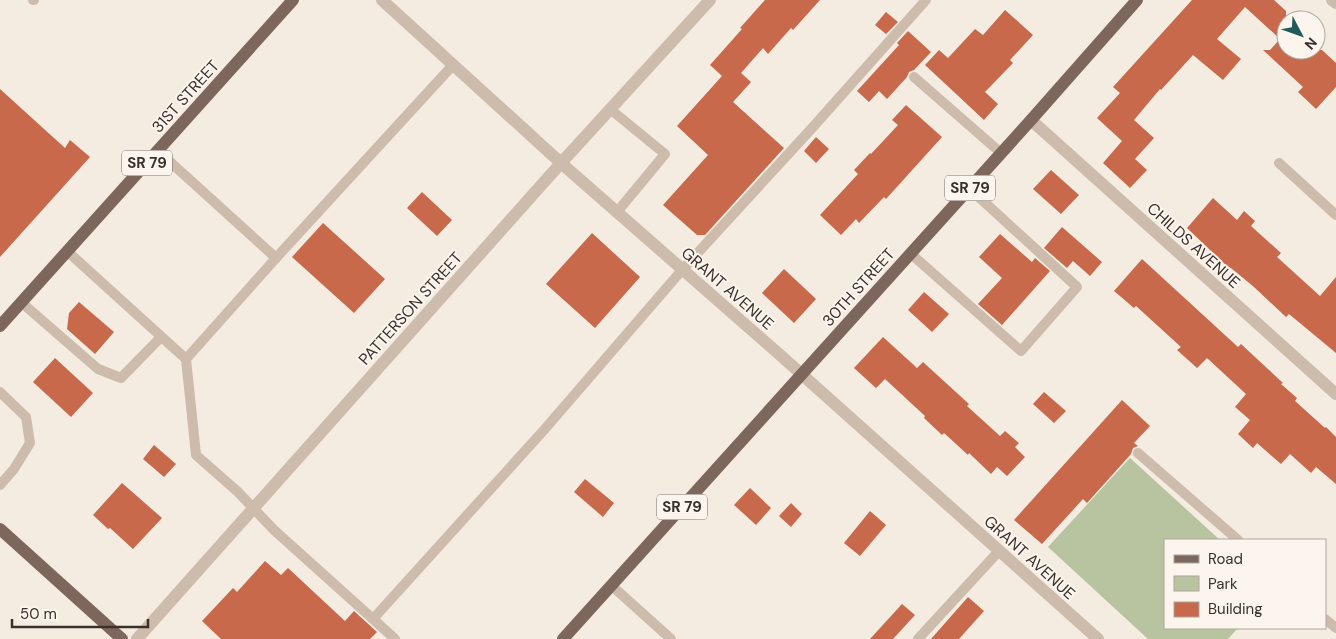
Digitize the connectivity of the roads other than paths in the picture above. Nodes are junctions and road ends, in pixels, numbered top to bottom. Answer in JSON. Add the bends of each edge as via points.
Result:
{"nodes":[{"id":1,"x":293,"y":0,"type":"edge"},
{"id":2,"x":382,"y":0,"type":"edge"},
{"id":3,"x":710,"y":0,"type":"edge"},
{"id":4,"x":926,"y":0,"type":"edge"},
{"id":5,"x":1137,"y":0,"type":"edge"},
{"id":6,"x":1332,"y":0,"type":"edge"},
{"id":7,"x":1336,"y":3,"type":"edge"},
{"id":8,"x":453,"y":65,"type":"junction"},
{"id":9,"x":914,"y":77,"type":"dead end"},
{"id":10,"x":610,"y":109,"type":"junction"},
{"id":11,"x":1031,"y":120,"type":"junction"},
{"id":12,"x":158,"y":151,"type":"junction"},
{"id":13,"x":1001,"y":153,"type":"junction"},
{"id":14,"x":561,"y":163,"type":"junction"},
{"id":15,"x":1280,"y":163,"type":"dead end"},
{"id":16,"x":970,"y":188,"type":"junction"},
{"id":17,"x":617,"y":212,"type":"junction"},
{"id":18,"x":1336,"y":215,"type":"edge"},
{"id":19,"x":67,"y":252,"type":"junction"},
{"id":20,"x":910,"y":254,"type":"junction"},
{"id":21,"x":276,"y":258,"type":"junction"},
{"id":22,"x":682,"y":270,"type":"junction"},
{"id":23,"x":21,"y":302,"type":"junction"},
{"id":24,"x":0,"y":326,"type":"edge"},
{"id":25,"x":161,"y":337,"type":"junction"},
{"id":26,"x":186,"y":359,"type":"junction"},
{"id":27,"x":801,"y":374,"type":"junction"},
{"id":28,"x":0,"y":392,"type":"edge"},
{"id":29,"x":1336,"y":394,"type":"edge"},
{"id":30,"x":1138,"y":453,"type":"dead end"},
{"id":31,"x":0,"y":485,"type":"edge"},
{"id":32,"x":254,"y":508,"type":"junction"},
{"id":33,"x":0,"y":529,"type":"edge"},
{"id":34,"x":1237,"y":539,"type":"edge"},
{"id":35,"x":999,"y":551,"type":"junction"},
{"id":36,"x":611,"y":585,"type":"junction"},
{"id":37,"x":373,"y":619,"type":"junction"},
{"id":38,"x":1326,"y":620,"type":"edge"},
{"id":39,"x":1336,"y":628,"type":"edge"},
{"id":40,"x":1094,"y":638,"type":"edge"},
{"id":41,"x":122,"y":639,"type":"edge"},
{"id":42,"x":137,"y":639,"type":"edge"},
{"id":43,"x":395,"y":639,"type":"edge"},
{"id":44,"x":563,"y":639,"type":"edge"},
{"id":45,"x":671,"y":639,"type":"edge"},
{"id":46,"x":918,"y":639,"type":"edge"}],
"edges":[{"from":1,"to":12,"type":"main road","name":"31ST STREET","number":"SR 79"},
{"from":2,"to":8,"type":"street","name":"GRANT AVENUE"},
{"from":3,"to":10,"type":"street","name":"PATTERSON STREET"},
{"from":4,"to":22,"type":"lane"},
{"from":5,"to":11,"type":"main road","name":"30TH STREET","number":"SR 79"},
{"from":6,"to":7,"type":"street"},
{"from":8,"to":14,"type":"street","name":"GRANT AVENUE"},
{"from":8,"to":21,"type":"lane"},
{"from":9,"to":13,"type":"lane"},
{"from":10,"to":14,"type":"street","name":"PATTERSON STREET"},
{"from":10,"to":17,"type":"lane","via":[[665,154]]},
{"from":11,"to":13,"type":"main road","name":"30TH STREET","number":"SR 79"},
{"from":11,"to":29,"type":"street","name":"CHILDS AVENUE"},
{"from":12,"to":19,"type":"main road","name":"31ST STREET","number":"SR 79"},
{"from":12,"to":21,"type":"lane"},
{"from":13,"to":16,"type":"main road","name":"30TH STREET","number":"SR 79"},
{"from":14,"to":17,"type":"street","name":"GRANT AVENUE"},
{"from":14,"to":32,"type":"street","name":"PATTERSON STREET"},
{"from":15,"to":18,"type":"lane"},
{"from":16,"to":20,"type":"main road","name":"30TH STREET","number":"SR 79"},
{"from":16,"to":20,"type":"lane","via":[[1078,287],[1021,351]]},
{"from":17,"to":22,"type":"street","name":"GRANT AVENUE"},
{"from":19,"to":23,"type":"main road","name":"31ST STREET","number":"SR 79"},
{"from":19,"to":25,"type":"lane"},
{"from":20,"to":27,"type":"main road","name":"30TH STREET","number":"SR 79"},
{"from":21,"to":26,"type":"lane"},
{"from":22,"to":27,"type":"street","name":"GRANT AVENUE"},
{"from":22,"to":37,"type":"lane","via":[[544,430]]},
{"from":23,"to":24,"type":"main road","name":"31ST STREET","number":"SR 79"},
{"from":23,"to":25,"type":"lane","via":[[98,369],[121,378]]},
{"from":25,"to":26,"type":"lane"},
{"from":26,"to":32,"type":"lane","via":[[196,455]]},
{"from":27,"to":35,"type":"street","name":"GRANT AVENUE"},
{"from":27,"to":36,"type":"main road","name":"30TH STREET","number":"SR 79"},
{"from":28,"to":31,"type":"lane","via":[[26,417],[30,443]]},
{"from":30,"to":34,"type":"lane"},
{"from":32,"to":37,"type":"lane"},
{"from":32,"to":42,"type":"street","name":"PATTERSON STREET"},
{"from":33,"to":41,"type":"main road"},
{"from":35,"to":40,"type":"street","name":"GRANT AVENUE"},
{"from":35,"to":46,"type":"lane"},
{"from":36,"to":44,"type":"main road","name":"30TH STREET","number":"SR 79"},
{"from":36,"to":45,"type":"lane"},
{"from":37,"to":43,"type":"lane"},
{"from":38,"to":39,"type":"lane"}]}
